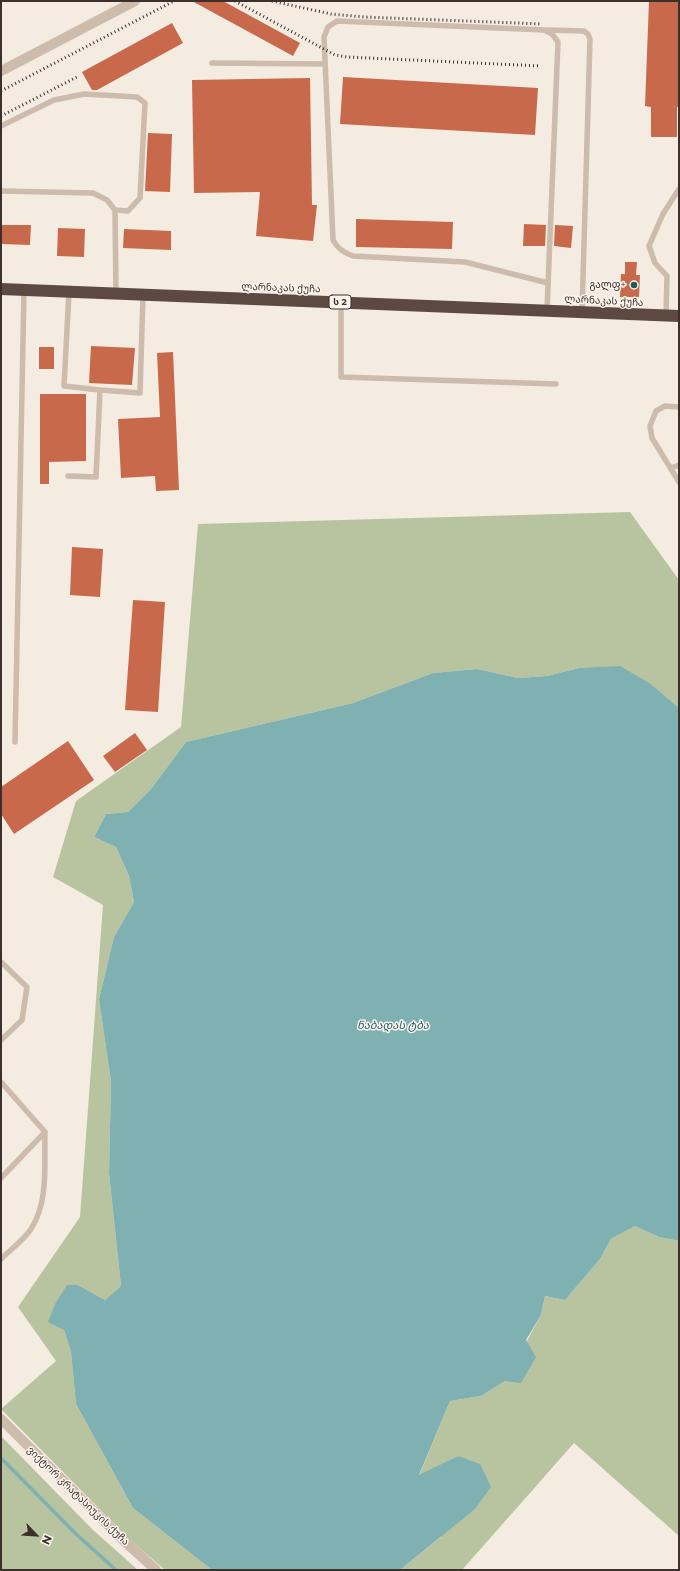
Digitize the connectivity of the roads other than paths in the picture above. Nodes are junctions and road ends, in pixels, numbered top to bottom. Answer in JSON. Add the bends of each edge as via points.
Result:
{"nodes":[{"id":1,"x":135,"y":1,"type":"edge"},
{"id":2,"x":544,"y":30,"type":"junction"},
{"id":3,"x":212,"y":63,"type":"dead end"},
{"id":4,"x":325,"y":64,"type":"junction"},
{"id":5,"x":1,"y":71,"type":"edge"},
{"id":6,"x":1,"y":126,"type":"edge"},
{"id":7,"x":679,"y":189,"type":"edge"},
{"id":8,"x":1,"y":190,"type":"edge"},
{"id":9,"x":115,"y":210,"type":"junction"},
{"id":10,"x":548,"y":284,"type":"junction"},
{"id":11,"x":1,"y":289,"type":"edge"},
{"id":12,"x":24,"y":290,"type":"junction"},
{"id":13,"x":69,"y":291,"type":"junction"},
{"id":14,"x":116,"y":293,"type":"junction"},
{"id":15,"x":143,"y":294,"type":"junction"},
{"id":16,"x":341,"y":302,"type":"junction"},
{"id":17,"x":547,"y":310,"type":"junction"},
{"id":18,"x":582,"y":312,"type":"junction"},
{"id":19,"x":666,"y":316,"type":"junction"},
{"id":20,"x":679,"y":316,"type":"edge"},
{"id":21,"x":556,"y":384,"type":"dead end"},
{"id":22,"x":100,"y":390,"type":"junction"},
{"id":23,"x":679,"y":407,"type":"edge"},
{"id":24,"x":679,"y":465,"type":"edge"},
{"id":25,"x":671,"y":468,"type":"junction"},
{"id":26,"x":68,"y":476,"type":"dead end"},
{"id":27,"x":679,"y":482,"type":"edge"},
{"id":28,"x":15,"y":742,"type":"dead end"},
{"id":29,"x":1,"y":962,"type":"edge"},
{"id":30,"x":1,"y":1040,"type":"edge"},
{"id":31,"x":1,"y":1082,"type":"edge"},
{"id":32,"x":45,"y":1132,"type":"junction"},
{"id":33,"x":1,"y":1178,"type":"edge"},
{"id":34,"x":1,"y":1259,"type":"edge"},
{"id":35,"x":1,"y":1419,"type":"edge"},
{"id":36,"x":156,"y":1570,"type":"edge"}],
"edges":[{"from":1,"to":5,"type":"street"},
{"from":2,"to":4,"type":"lane","via":[[337,20],[328,27],[324,37]]},
{"from":2,"to":10,"type":"lane","via":[[552,34],[558,42]]},
{"from":2,"to":18,"type":"lane","via":[[584,31],[590,39]]},
{"from":3,"to":4,"type":"lane"},
{"from":4,"to":10,"type":"lane","via":[[333,240],[337,248],[353,256],[465,262]]},
{"from":6,"to":9,"type":"lane","via":[[54,100],[84,94],[137,97],[145,103],[140,198],[128,211]]},
{"from":7,"to":19,"type":"lane","via":[[663,214],[649,246],[655,263],[667,276]]},
{"from":8,"to":9,"type":"lane","via":[[93,193],[107,200]]},
{"from":9,"to":14,"type":"lane"},
{"from":10,"to":17,"type":"lane"},
{"from":11,"to":12,"type":"highway","name":"ლარნაკას ქუჩა","number":"ს 2"},
{"from":12,"to":13,"type":"highway","name":"ლარნაკას ქუჩა","number":"ს 2"},
{"from":12,"to":28,"type":"lane"},
{"from":13,"to":14,"type":"highway","name":"ლარნაკას ქუჩა","number":"ს 2"},
{"from":13,"to":22,"type":"lane","via":[[64,386]]},
{"from":14,"to":15,"type":"highway","name":"ლარნაკას ქუჩა","number":"ს 2"},
{"from":15,"to":16,"type":"highway","name":"ლარნაკას ქუჩა","number":"ს 2"},
{"from":15,"to":22,"type":"lane","via":[[140,393]]},
{"from":16,"to":17,"type":"highway","name":"ლარნაკას ქუჩა","number":"ს 2"},
{"from":16,"to":21,"type":"lane","via":[[341,377]]},
{"from":17,"to":18,"type":"highway","name":"ლარნაკას ქუჩა","number":"ს 2"},
{"from":18,"to":19,"type":"highway","name":"ლარნაკას ქუჩა","number":"ს 2"},
{"from":19,"to":20,"type":"highway","name":"ლარნაკას ქუჩა","number":"ს 2"},
{"from":22,"to":26,"type":"lane","via":[[96,477]]},
{"from":23,"to":25,"type":"lane","via":[[666,406],[656,411],[650,426],[652,438]]},
{"from":24,"to":25,"type":"lane"},
{"from":25,"to":27,"type":"lane"},
{"from":29,"to":30,"type":"lane","via":[[27,987],[22,1020]]},
{"from":31,"to":32,"type":"lane"},
{"from":32,"to":33,"type":"lane"},
{"from":32,"to":34,"type":"lane","via":[[44,1188],[40,1208],[31,1229]]},
{"from":35,"to":36,"type":"street","name":"ვიქტორ კრატასიუკის ქუჩა","via":[[112,1530]]}]}
